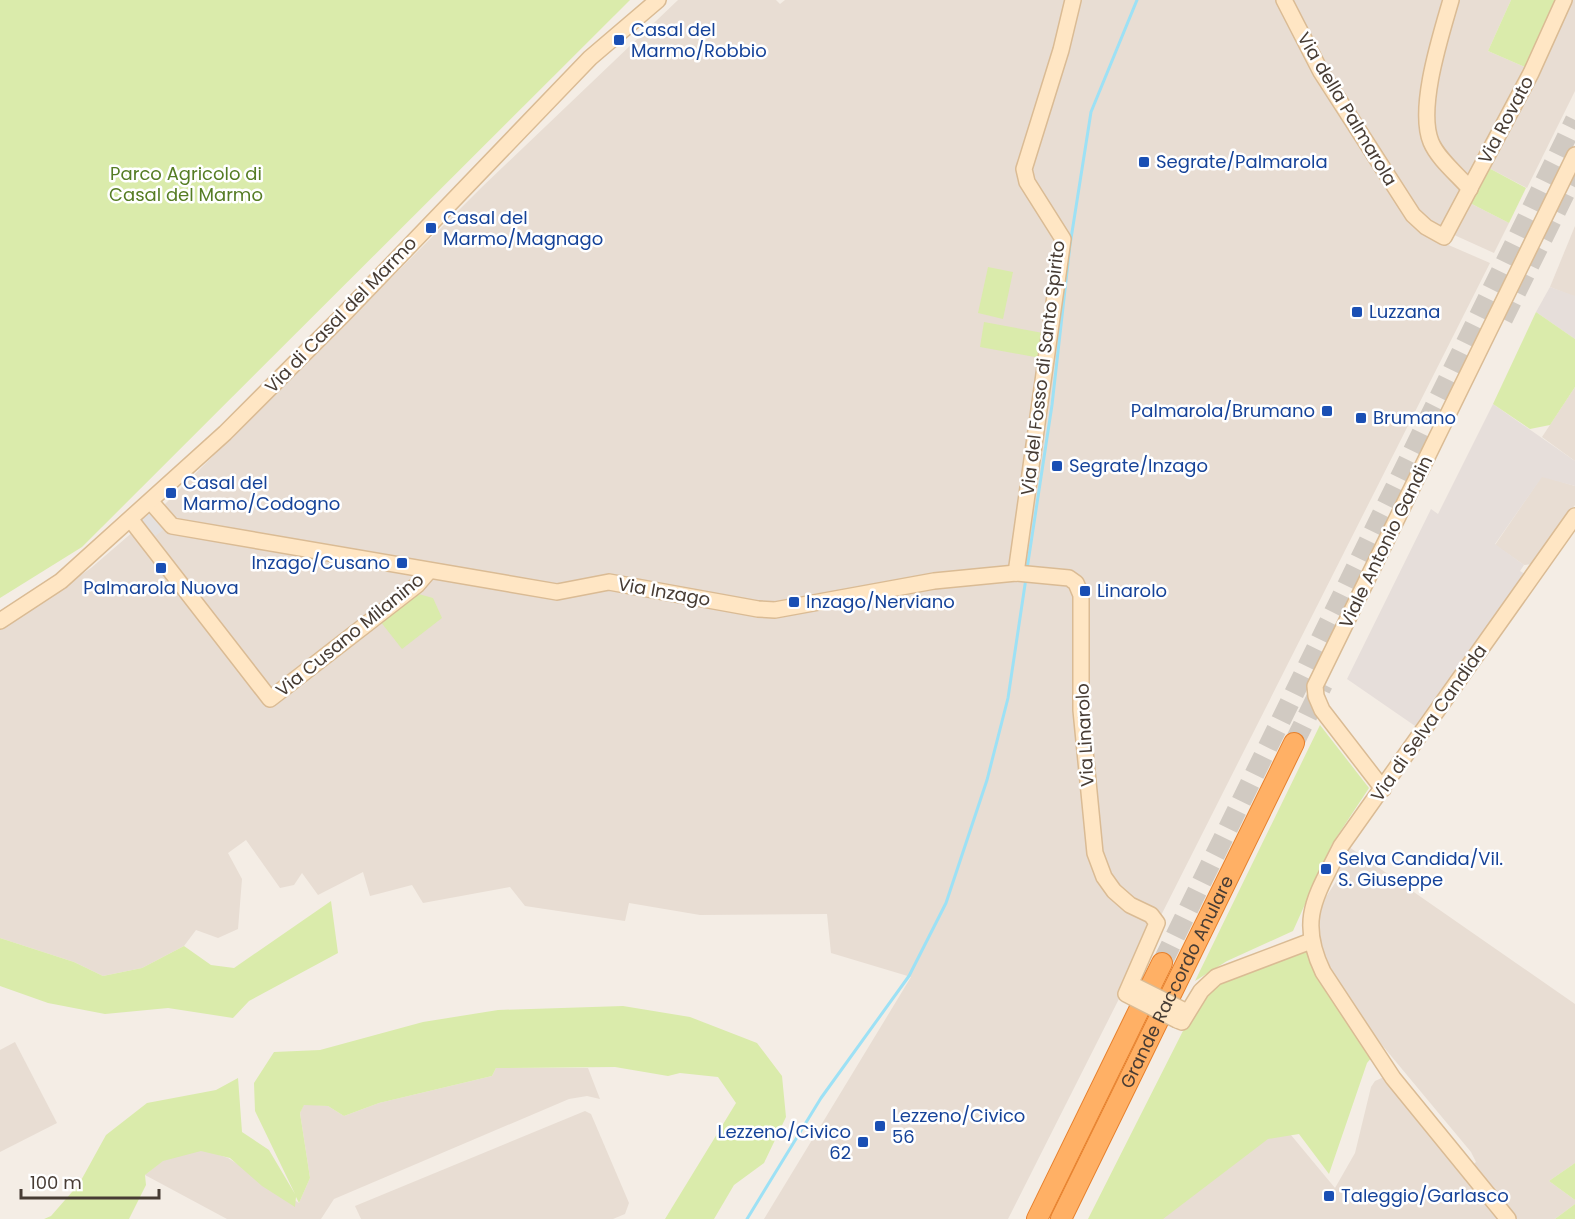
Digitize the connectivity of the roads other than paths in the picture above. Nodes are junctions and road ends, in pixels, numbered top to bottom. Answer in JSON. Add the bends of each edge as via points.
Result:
{"nodes":[{"id":1,"x":658,"y":0,"type":"edge"},
{"id":2,"x":1073,"y":0,"type":"edge"},
{"id":3,"x":1284,"y":0,"type":"edge"},
{"id":4,"x":1450,"y":0,"type":"edge"},
{"id":5,"x":1564,"y":0,"type":"edge"},
{"id":6,"x":1575,"y":155,"type":"edge"},
{"id":7,"x":1470,"y":189,"type":"junction"},
{"id":8,"x":1444,"y":237,"type":"joint"},
{"id":9,"x":151,"y":502,"type":"junction"},
{"id":10,"x":1575,"y":516,"type":"edge"},
{"id":11,"x":131,"y":520,"type":"junction"},
{"id":12,"x":429,"y":571,"type":"junction"},
{"id":13,"x":1016,"y":573,"type":"junction"},
{"id":14,"x":0,"y":621,"type":"edge"},
{"id":15,"x":1294,"y":743,"type":"tunnel mouth"},
{"id":16,"x":1383,"y":789,"type":"junction"},
{"id":17,"x":1311,"y":941,"type":"junction"},
{"id":18,"x":1162,"y":963,"type":"tunnel mouth"},
{"id":19,"x":1037,"y":1219,"type":"edge"},
{"id":20,"x":1061,"y":1219,"type":"edge"},
{"id":21,"x":1508,"y":1219,"type":"edge"}],
"edges":[{"from":1,"to":9,"type":"street","name":"Via di Casal del Marmo","via":[[590,58],[343,315]]},
{"from":2,"to":13,"type":"street","name":"Via del Fosso di Santo Spirito","via":[[1024,168],[1027,182],[1063,239]]},
{"from":3,"to":8,"type":"street","name":"Via della Palmarola","via":[[1321,72],[1413,215],[1426,228]]},
{"from":4,"to":7,"type":"street","via":[[1430,87],[1429,135],[1436,150]]},
{"from":5,"to":7,"type":"street","name":"Via Rovato"},
{"from":6,"to":16,"type":"street","name":"Viale Antonio Gandin","via":[[1315,686],[1322,710]]},
{"from":7,"to":8,"type":"street","name":"Via Rovato"},
{"from":9,"to":11,"type":"street","name":"Via di Casal del Marmo"},
{"from":9,"to":12,"type":"street","name":"Via Inzago","via":[[172,526]]},
{"from":10,"to":16,"type":"street","name":"Via di Selva Candida"},
{"from":11,"to":12,"type":"street","name":"Via Cusano Milanino","via":[[270,699],[417,585]]},
{"from":11,"to":14,"type":"street","via":[[61,582]]},
{"from":12,"to":13,"type":"street","name":"Via Inzago","via":[[557,592],[614,582],[767,610],[951,579]]},
{"from":13,"to":17,"type":"street","name":"Via Linarolo","bridge":true,"via":[[1069,578],[1080,592],[1081,710],[1095,853],[1109,885],[1156,922],[1131,990],[1182,1016],[1203,987],[1216,977]]},
{"from":15,"to":20,"type":"highway","name":"Grande Raccordo Anulare"},
{"from":16,"to":17,"type":"street","name":"Via di Selva Candida","via":[[1341,846],[1320,888],[1311,917]]},
{"from":17,"to":21,"type":"street","via":[[1323,972],[1393,1078]]},
{"from":18,"to":19,"type":"highway","name":"Grande Raccordo Anulare"}]}
